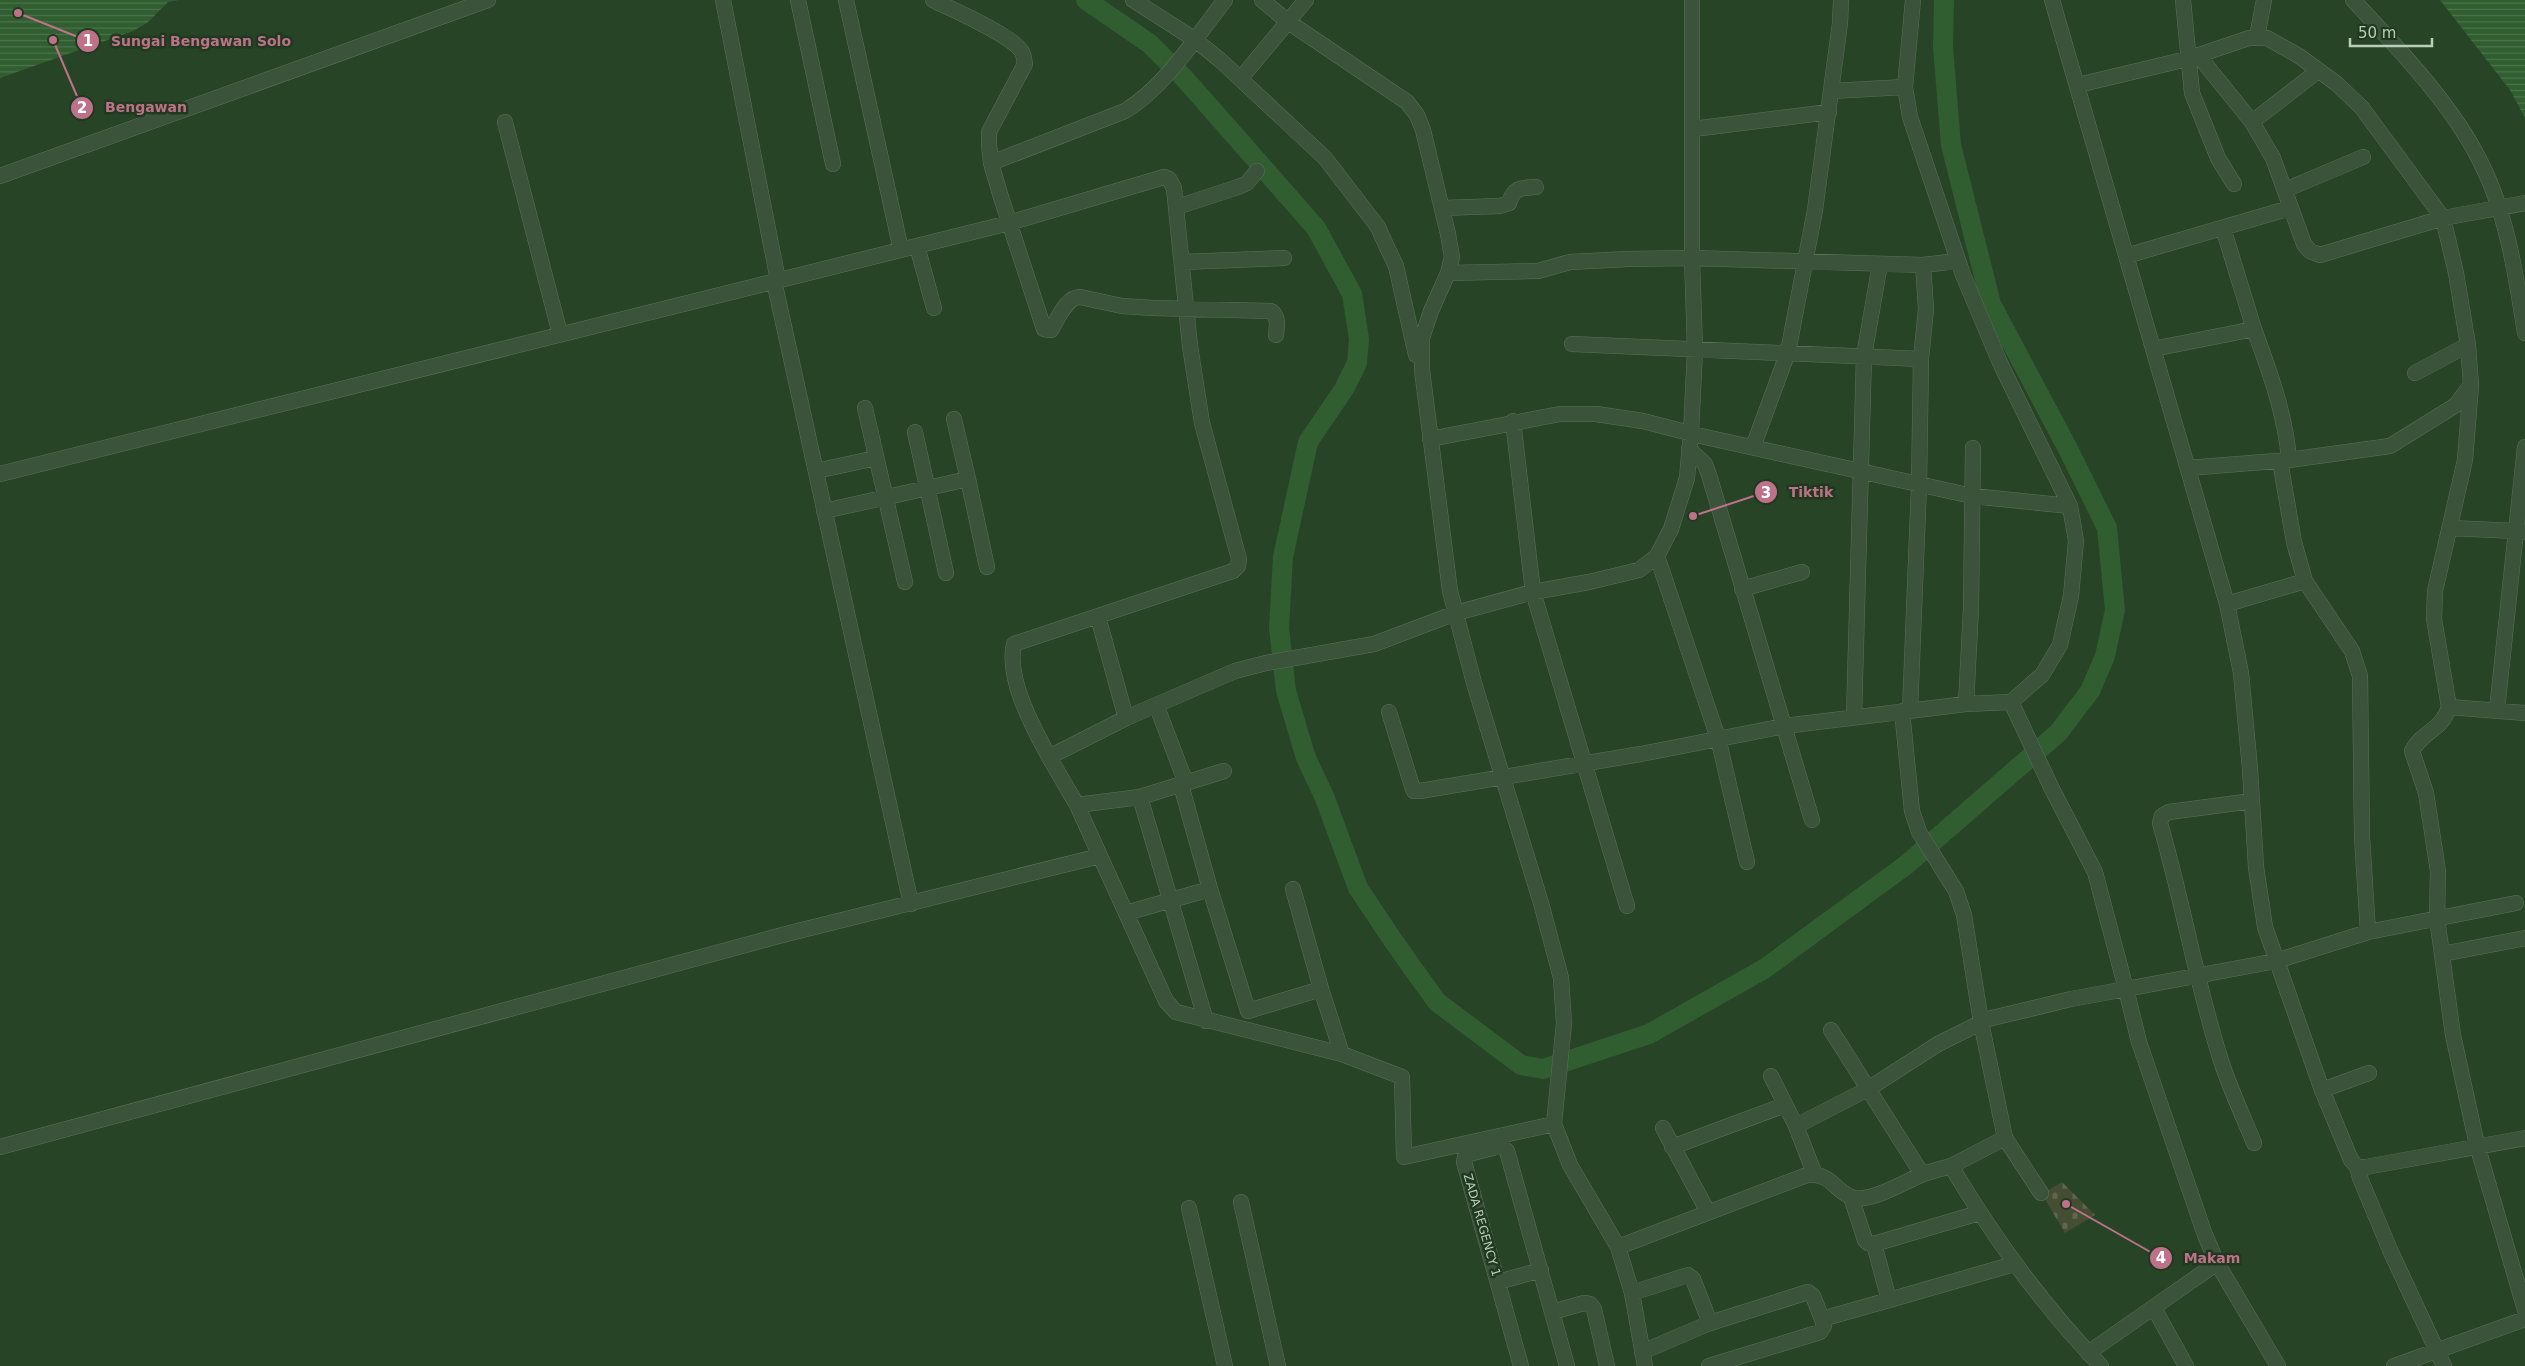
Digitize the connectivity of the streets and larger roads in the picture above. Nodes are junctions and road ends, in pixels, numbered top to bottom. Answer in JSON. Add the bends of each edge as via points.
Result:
{"nodes":[{"id":1,"x":488,"y":0,"type":"edge"},
{"id":2,"x":723,"y":0,"type":"edge"},
{"id":3,"x":798,"y":0,"type":"edge"},
{"id":4,"x":846,"y":0,"type":"edge"},
{"id":5,"x":933,"y":0,"type":"edge"},
{"id":6,"x":1133,"y":0,"type":"edge"},
{"id":7,"x":1225,"y":0,"type":"edge"},
{"id":8,"x":1262,"y":0,"type":"edge"},
{"id":9,"x":1306,"y":0,"type":"edge"},
{"id":10,"x":1692,"y":0,"type":"edge"},
{"id":11,"x":1841,"y":0,"type":"edge"},
{"id":12,"x":1913,"y":0,"type":"edge"},
{"id":13,"x":2052,"y":0,"type":"edge"},
{"id":14,"x":2183,"y":0,"type":"edge"},
{"id":15,"x":2264,"y":0,"type":"edge"},
{"id":16,"x":2353,"y":0,"type":"edge"},
{"id":17,"x":1288,"y":21,"type":"junction"},
{"id":18,"x":2257,"y":37,"type":"junction"},
{"id":19,"x":1194,"y":39,"type":"junction"},
{"id":20,"x":2193,"y":57,"type":"junction"},
{"id":21,"x":2318,"y":70,"type":"junction"},
{"id":22,"x":1241,"y":78,"type":"junction"},
{"id":23,"x":2078,"y":85,"type":"junction"},
{"id":24,"x":1905,"y":87,"type":"junction"},
{"id":25,"x":1832,"y":91,"type":"junction"},
{"id":26,"x":1829,"y":112,"type":"junction"},
{"id":27,"x":505,"y":122,"type":"dead end"},
{"id":28,"x":2252,"y":122,"type":"junction"},
{"id":29,"x":1693,"y":129,"type":"junction"},
{"id":30,"x":2363,"y":157,"type":"dead end"},
{"id":31,"x":991,"y":163,"type":"junction"},
{"id":32,"x":833,"y":164,"type":"dead end"},
{"id":33,"x":1257,"y":170,"type":"dead end"},
{"id":34,"x":0,"y":176,"type":"edge"},
{"id":35,"x":2234,"y":184,"type":"dead end"},
{"id":36,"x":1536,"y":187,"type":"dead end"},
{"id":37,"x":2285,"y":190,"type":"junction"},
{"id":38,"x":2525,"y":203,"type":"edge"},
{"id":39,"x":1177,"y":207,"type":"junction"},
{"id":40,"x":1442,"y":208,"type":"junction"},
{"id":41,"x":2290,"y":208,"type":"junction"},
{"id":42,"x":2499,"y":210,"type":"junction"},
{"id":43,"x":2443,"y":218,"type":"junction"},
{"id":44,"x":1009,"y":223,"type":"junction"},
{"id":45,"x":2223,"y":228,"type":"junction"},
{"id":46,"x":917,"y":246,"type":"junction"},
{"id":47,"x":901,"y":250,"type":"junction"},
{"id":48,"x":2126,"y":256,"type":"junction"},
{"id":49,"x":1284,"y":258,"type":"dead end"},
{"id":50,"x":1692,"y":258,"type":"junction"},
{"id":51,"x":1957,"y":261,"type":"junction"},
{"id":52,"x":1182,"y":262,"type":"junction"},
{"id":53,"x":1804,"y":262,"type":"junction"},
{"id":54,"x":1880,"y":264,"type":"junction"},
{"id":55,"x":1924,"y":265,"type":"junction"},
{"id":56,"x":1448,"y":273,"type":"junction"},
{"id":57,"x":776,"y":281,"type":"junction"},
{"id":58,"x":934,"y":308,"type":"dead end"},
{"id":59,"x":1186,"y":308,"type":"junction"},
{"id":60,"x":2254,"y":329,"type":"junction"},
{"id":61,"x":2525,"y":333,"type":"edge"},
{"id":62,"x":560,"y":334,"type":"junction"},
{"id":63,"x":1276,"y":335,"type":"dead end"},
{"id":64,"x":1572,"y":344,"type":"dead end"},
{"id":65,"x":2468,"y":345,"type":"junction"},
{"id":66,"x":2153,"y":349,"type":"junction"},
{"id":67,"x":1695,"y":350,"type":"junction"},
{"id":68,"x":1788,"y":352,"type":"junction"},
{"id":69,"x":1864,"y":356,"type":"junction"},
{"id":70,"x":1921,"y":359,"type":"junction"},
{"id":71,"x":1422,"y":370,"type":"junction"},
{"id":72,"x":2415,"y":373,"type":"dead end"},
{"id":73,"x":2470,"y":385,"type":"junction"},
{"id":74,"x":864,"y":408,"type":"dead end"},
{"id":75,"x":954,"y":419,"type":"dead end"},
{"id":76,"x":1513,"y":421,"type":"junction"},
{"id":77,"x":915,"y":432,"type":"dead end"},
{"id":78,"x":1691,"y":433,"type":"junction"},
{"id":79,"x":1430,"y":439,"type":"junction"},
{"id":80,"x":1753,"y":447,"type":"junction"},
{"id":81,"x":2525,"y":447,"type":"edge"},
{"id":82,"x":1973,"y":448,"type":"dead end"},
{"id":83,"x":1690,"y":449,"type":"junction"},
{"id":84,"x":876,"y":458,"type":"junction"},
{"id":85,"x":2284,"y":460,"type":"junction"},
{"id":86,"x":2188,"y":468,"type":"junction"},
{"id":87,"x":816,"y":470,"type":"junction"},
{"id":88,"x":1861,"y":471,"type":"junction"},
{"id":89,"x":0,"y":474,"type":"edge"},
{"id":90,"x":968,"y":480,"type":"junction"},
{"id":91,"x":1919,"y":485,"type":"junction"},
{"id":92,"x":927,"y":488,"type":"junction"},
{"id":93,"x":1972,"y":496,"type":"junction"},
{"id":94,"x":886,"y":497,"type":"junction"},
{"id":95,"x":2070,"y":506,"type":"junction"},
{"id":96,"x":824,"y":511,"type":"junction"},
{"id":97,"x":2450,"y":528,"type":"junction"},
{"id":98,"x":2521,"y":531,"type":"edge"},
{"id":99,"x":1657,"y":556,"type":"junction"},
{"id":100,"x":987,"y":567,"type":"dead end"},
{"id":101,"x":1802,"y":572,"type":"dead end"},
{"id":102,"x":946,"y":573,"type":"dead end"},
{"id":103,"x":2306,"y":581,"type":"junction"},
{"id":104,"x":905,"y":582,"type":"dead end"},
{"id":105,"x":1742,"y":588,"type":"junction"},
{"id":106,"x":1533,"y":592,"type":"junction"},
{"id":107,"x":2227,"y":604,"type":"junction"},
{"id":108,"x":1456,"y":613,"type":"junction"},
{"id":109,"x":1098,"y":616,"type":"junction"},
{"id":110,"x":2011,"y":702,"type":"junction"},
{"id":111,"x":1966,"y":704,"type":"junction"},
{"id":112,"x":1157,"y":707,"type":"junction"},
{"id":113,"x":2449,"y":707,"type":"junction"},
{"id":114,"x":2497,"y":710,"type":"junction"},
{"id":115,"x":1906,"y":711,"type":"junction"},
{"id":116,"x":1390,"y":712,"type":"dead end"},
{"id":117,"x":2525,"y":713,"type":"edge"},
{"id":118,"x":1854,"y":717,"type":"junction"},
{"id":119,"x":1126,"y":718,"type":"junction"},
{"id":120,"x":1784,"y":726,"type":"junction"},
{"id":121,"x":1718,"y":738,"type":"junction"},
{"id":122,"x":1048,"y":757,"type":"junction"},
{"id":123,"x":1583,"y":763,"type":"junction"},
{"id":124,"x":1224,"y":771,"type":"dead end"},
{"id":125,"x":1500,"y":776,"type":"junction"},
{"id":126,"x":1183,"y":784,"type":"junction"},
{"id":127,"x":1140,"y":797,"type":"junction"},
{"id":128,"x":2252,"y":801,"type":"junction"},
{"id":129,"x":1076,"y":805,"type":"junction"},
{"id":130,"x":1812,"y":820,"type":"dead end"},
{"id":131,"x":1100,"y":856,"type":"junction"},
{"id":132,"x":1747,"y":862,"type":"dead end"},
{"id":133,"x":1210,"y":889,"type":"junction"},
{"id":134,"x":1293,"y":889,"type":"dead end"},
{"id":135,"x":1171,"y":900,"type":"junction"},
{"id":136,"x":2516,"y":903,"type":"dead end"},
{"id":137,"x":911,"y":904,"type":"junction"},
{"id":138,"x":1626,"y":906,"type":"dead end"},
{"id":139,"x":1126,"y":913,"type":"junction"},
{"id":140,"x":2437,"y":918,"type":"junction"},
{"id":141,"x":2368,"y":932,"type":"junction"},
{"id":142,"x":2525,"y":938,"type":"edge"},
{"id":143,"x":2442,"y":954,"type":"junction"},
{"id":144,"x":2276,"y":961,"type":"junction"},
{"id":145,"x":2198,"y":976,"type":"junction"},
{"id":146,"x":1321,"y":988,"type":"junction"},
{"id":147,"x":2126,"y":989,"type":"junction"},
{"id":148,"x":1248,"y":1010,"type":"junction"},
{"id":149,"x":1206,"y":1021,"type":"junction"},
{"id":150,"x":1981,"y":1022,"type":"junction"},
{"id":151,"x":1831,"y":1030,"type":"dead end"},
{"id":152,"x":1252,"y":1032,"type":"junction"},
{"id":153,"x":1342,"y":1054,"type":"junction"},
{"id":154,"x":2369,"y":1073,"type":"dead end"},
{"id":155,"x":1771,"y":1076,"type":"dead end"},
{"id":156,"x":1868,"y":1089,"type":"junction"},
{"id":157,"x":2322,"y":1090,"type":"junction"},
{"id":158,"x":1786,"y":1104,"type":"junction"},
{"id":159,"x":1554,"y":1124,"type":"junction"},
{"id":160,"x":1796,"y":1126,"type":"junction"},
{"id":161,"x":1664,"y":1128,"type":"dead end"},
{"id":162,"x":2005,"y":1138,"type":"junction"},
{"id":163,"x":2525,"y":1138,"type":"edge"},
{"id":164,"x":2254,"y":1143,"type":"dead end"},
{"id":165,"x":2477,"y":1146,"type":"junction"},
{"id":166,"x":0,"y":1147,"type":"edge"},
{"id":167,"x":1672,"y":1147,"type":"junction"},
{"id":168,"x":1951,"y":1166,"type":"junction"},
{"id":169,"x":2358,"y":1167,"type":"junction"},
{"id":170,"x":1815,"y":1174,"type":"junction"},
{"id":171,"x":1922,"y":1174,"type":"junction"},
{"id":172,"x":2041,"y":1193,"type":"dead end"},
{"id":173,"x":1851,"y":1196,"type":"junction"},
{"id":174,"x":1240,"y":1202,"type":"dead end"},
{"id":175,"x":1189,"y":1208,"type":"dead end"},
{"id":176,"x":1708,"y":1212,"type":"junction"},
{"id":177,"x":1979,"y":1212,"type":"junction"},
{"id":178,"x":1874,"y":1244,"type":"junction"},
{"id":179,"x":1618,"y":1247,"type":"junction"},
{"id":180,"x":2217,"y":1263,"type":"junction"},
{"id":181,"x":2014,"y":1264,"type":"junction"},
{"id":182,"x":1541,"y":1270,"type":"junction"},
{"id":183,"x":1498,"y":1282,"type":"junction"},
{"id":184,"x":1632,"y":1293,"type":"junction"},
{"id":185,"x":1889,"y":1300,"type":"junction"},
{"id":186,"x":2154,"y":1308,"type":"junction"},
{"id":187,"x":2525,"y":1310,"type":"edge"},
{"id":188,"x":1552,"y":1312,"type":"junction"},
{"id":189,"x":1822,"y":1319,"type":"junction"},
{"id":190,"x":2525,"y":1319,"type":"edge"},
{"id":191,"x":1710,"y":1323,"type":"junction"},
{"id":192,"x":2437,"y":1350,"type":"junction"},
{"id":193,"x":2088,"y":1353,"type":"junction"},
{"id":194,"x":1643,"y":1359,"type":"edge"},
{"id":195,"x":1225,"y":1366,"type":"edge"},
{"id":196,"x":1278,"y":1366,"type":"edge"},
{"id":197,"x":1521,"y":1366,"type":"edge"},
{"id":198,"x":1566,"y":1366,"type":"edge"},
{"id":199,"x":1607,"y":1366,"type":"edge"},
{"id":200,"x":1709,"y":1366,"type":"edge"},
{"id":201,"x":2100,"y":1366,"type":"edge"},
{"id":202,"x":2186,"y":1366,"type":"edge"},
{"id":203,"x":2278,"y":1366,"type":"edge"},
{"id":204,"x":2394,"y":1366,"type":"edge"},
{"id":205,"x":2444,"y":1366,"type":"edge"}],
"edges":[{"from":1,"to":34,"type":"street"},
{"from":2,"to":57,"type":"street"},
{"from":3,"to":32,"type":"street"},
{"from":4,"to":47,"type":"street"},
{"from":5,"to":31,"type":"street","via":[[988,28],[1014,44],[1022,53],[1025,64],[989,132]]},
{"from":6,"to":19,"type":"street"},
{"from":7,"to":19,"type":"street"},
{"from":8,"to":17,"type":"street"},
{"from":9,"to":17,"type":"street"},
{"from":10,"to":29,"type":"street"},
{"from":11,"to":25,"type":"street"},
{"from":12,"to":24,"type":"street"},
{"from":13,"to":23,"type":"street"},
{"from":14,"to":20,"type":"street"},
{"from":15,"to":18,"type":"street"},
{"from":16,"to":42,"type":"street","via":[[2440,100],[2471,145]]},
{"from":17,"to":22,"type":"street"},
{"from":17,"to":40,"type":"street","via":[[1407,102],[1423,130]]},
{"from":18,"to":20,"type":"street"},
{"from":18,"to":21,"type":"street","via":[[2267,38]]},
{"from":19,"to":22,"type":"street"},
{"from":19,"to":31,"type":"street","via":[[1156,88],[1125,111]]},
{"from":20,"to":23,"type":"street"},
{"from":20,"to":28,"type":"street"},
{"from":20,"to":35,"type":"street","via":[[2192,93],[2218,158]]},
{"from":21,"to":28,"type":"street"},
{"from":21,"to":43,"type":"street","via":[[2362,108]]},
{"from":22,"to":71,"type":"street","via":[[1325,158],[1378,227],[1396,266],[1415,353]]},
{"from":23,"to":48,"type":"street"},
{"from":24,"to":25,"type":"street"},
{"from":24,"to":51,"type":"street","via":[[1910,117]]},
{"from":25,"to":26,"type":"street"},
{"from":26,"to":29,"type":"street"},
{"from":26,"to":53,"type":"street"},
{"from":27,"to":62,"type":"street"},
{"from":28,"to":37,"type":"street","via":[[2273,158]]},
{"from":29,"to":50,"type":"street"},
{"from":30,"to":37,"type":"street"},
{"from":31,"to":44,"type":"street"},
{"from":33,"to":39,"type":"street","via":[[1247,183]]},
{"from":36,"to":40,"type":"street","via":[[1517,188],[1509,203],[1500,206]]},
{"from":37,"to":41,"type":"street"},
{"from":38,"to":42,"type":"street"},
{"from":39,"to":44,"type":"street","via":[[1173,183],[1160,178]]},
{"from":39,"to":52,"type":"street"},
{"from":40,"to":56,"type":"street","via":[[1452,257]]},
{"from":41,"to":43,"type":"street","via":[[2304,244],[2320,255]]},
{"from":41,"to":45,"type":"street"},
{"from":42,"to":43,"type":"street"},
{"from":42,"to":61,"type":"street","via":[[2515,272]]},
{"from":43,"to":65,"type":"street"},
{"from":44,"to":46,"type":"street"},
{"from":44,"to":59,"type":"street","via":[[1044,329],[1051,330],[1067,303],[1075,297],[1122,306]]},
{"from":45,"to":48,"type":"street"},
{"from":45,"to":60,"type":"street"},
{"from":46,"to":47,"type":"street"},
{"from":46,"to":58,"type":"street"},
{"from":47,"to":57,"type":"street"},
{"from":48,"to":66,"type":"street"},
{"from":49,"to":52,"type":"street"},
{"from":50,"to":53,"type":"street"},
{"from":50,"to":56,"type":"street","via":[[1570,262],[1538,270]]},
{"from":50,"to":67,"type":"street"},
{"from":51,"to":55,"type":"street"},
{"from":51,"to":95,"type":"street","via":[[2001,365]]},
{"from":52,"to":59,"type":"street"},
{"from":53,"to":54,"type":"street"},
{"from":53,"to":68,"type":"street"},
{"from":54,"to":55,"type":"street"},
{"from":54,"to":69,"type":"street"},
{"from":55,"to":70,"type":"street","via":[[1926,309]]},
{"from":56,"to":71,"type":"street","via":[[1422,338]]},
{"from":57,"to":62,"type":"street"},
{"from":57,"to":87,"type":"street"},
{"from":59,"to":63,"type":"street","via":[[1271,312],[1276,315]]},
{"from":59,"to":109,"type":"street","via":[[1202,423],[1238,566],[1225,574]]},
{"from":60,"to":66,"type":"street"},
{"from":60,"to":85,"type":"street","via":[[2288,444]]},
{"from":62,"to":89,"type":"street"},
{"from":64,"to":67,"type":"street"},
{"from":65,"to":72,"type":"street"},
{"from":65,"to":73,"type":"street"},
{"from":66,"to":86,"type":"street"},
{"from":67,"to":68,"type":"street"},
{"from":67,"to":78,"type":"street"},
{"from":68,"to":69,"type":"street"},
{"from":68,"to":80,"type":"street"},
{"from":69,"to":70,"type":"street"},
{"from":69,"to":88,"type":"street"},
{"from":70,"to":91,"type":"street"},
{"from":71,"to":79,"type":"street"},
{"from":73,"to":85,"type":"street","via":[[2456,405],[2390,446]]},
{"from":73,"to":97,"type":"street","via":[[2465,460]]},
{"from":74,"to":84,"type":"street"},
{"from":75,"to":90,"type":"street"},
{"from":76,"to":78,"type":"street","via":[[1560,414],[1596,414],[1644,421]]},
{"from":76,"to":79,"type":"street"},
{"from":76,"to":106,"type":"street"},
{"from":77,"to":92,"type":"street"},
{"from":78,"to":80,"type":"street"},
{"from":78,"to":83,"type":"street"},
{"from":79,"to":108,"type":"street","via":[[1446,566]]},
{"from":80,"to":88,"type":"street"},
{"from":81,"to":98,"type":"street"},
{"from":82,"to":93,"type":"street"},
{"from":83,"to":99,"type":"street","via":[[1687,478],[1671,529]]},
{"from":83,"to":105,"type":"street","via":[[1705,464]]},
{"from":84,"to":87,"type":"street"},
{"from":84,"to":94,"type":"street"},
{"from":85,"to":86,"type":"street"},
{"from":85,"to":103,"type":"street","via":[[2294,542]]},
{"from":86,"to":107,"type":"street"},
{"from":87,"to":96,"type":"street"},
{"from":88,"to":91,"type":"street"},
{"from":88,"to":118,"type":"street"},
{"from":90,"to":92,"type":"street"},
{"from":90,"to":100,"type":"street"},
{"from":91,"to":93,"type":"street"},
{"from":91,"to":115,"type":"street"},
{"from":92,"to":94,"type":"street"},
{"from":92,"to":102,"type":"street"},
{"from":93,"to":95,"type":"street"},
{"from":93,"to":111,"type":"street"},
{"from":94,"to":96,"type":"street"},
{"from":94,"to":104,"type":"street"},
{"from":95,"to":110,"type":"street","via":[[2076,542],[2071,596],[2060,645],[2042,675]]},
{"from":96,"to":137,"type":"street"},
{"from":97,"to":98,"type":"street"},
{"from":97,"to":113,"type":"street","via":[[2435,591],[2434,619]]},
{"from":98,"to":114,"type":"street"},
{"from":99,"to":106,"type":"street","via":[[1639,570]]},
{"from":99,"to":121,"type":"street"},
{"from":101,"to":105,"type":"street"},
{"from":103,"to":107,"type":"street"},
{"from":103,"to":141,"type":"street","via":[[2352,651],[2360,676],[2362,837]]},
{"from":105,"to":120,"type":"street"},
{"from":106,"to":108,"type":"street"},
{"from":106,"to":123,"type":"street"},
{"from":107,"to":128,"type":"street","via":[[2241,673]]},
{"from":108,"to":112,"type":"street","via":[[1374,644],[1235,671]]},
{"from":108,"to":125,"type":"street"},
{"from":109,"to":119,"type":"street"},
{"from":109,"to":122,"type":"street","via":[[1014,644],[1014,670],[1027,716]]},
{"from":110,"to":111,"type":"street"},
{"from":110,"to":147,"type":"street","via":[[2095,872]]},
{"from":111,"to":115,"type":"street"},
{"from":112,"to":119,"type":"street"},
{"from":112,"to":126,"type":"street"},
{"from":113,"to":114,"type":"street"},
{"from":113,"to":140,"type":"street","via":[[2444,720],[2418,740],[2412,751],[2426,793],[2436,861]]},
{"from":114,"to":117,"type":"street"},
{"from":115,"to":118,"type":"street"},
{"from":115,"to":150,"type":"street","via":[[1912,811],[1919,832],[1956,891],[1964,915]]},
{"from":116,"to":125,"type":"street","via":[[1414,791]]},
{"from":118,"to":120,"type":"street"},
{"from":119,"to":122,"type":"street"},
{"from":120,"to":121,"type":"street"},
{"from":120,"to":130,"type":"street"},
{"from":121,"to":123,"type":"street"},
{"from":121,"to":132,"type":"street"},
{"from":122,"to":129,"type":"street"},
{"from":123,"to":125,"type":"street"},
{"from":123,"to":138,"type":"street"},
{"from":124,"to":126,"type":"street"},
{"from":125,"to":159,"type":"street","via":[[1541,904],[1560,978],[1564,1023]]},
{"from":126,"to":127,"type":"street"},
{"from":126,"to":133,"type":"street"},
{"from":127,"to":129,"type":"street"},
{"from":127,"to":135,"type":"street"},
{"from":128,"to":144,"type":"street","via":[[2264,927]]},
{"from":128,"to":145,"type":"street","via":[[2169,812],[2162,816],[2160,823],[2175,873]]},
{"from":129,"to":131,"type":"street"},
{"from":131,"to":137,"type":"street"},
{"from":131,"to":139,"type":"street"},
{"from":133,"to":135,"type":"street"},
{"from":133,"to":148,"type":"street"},
{"from":134,"to":146,"type":"street"},
{"from":135,"to":139,"type":"street"},
{"from":135,"to":149,"type":"street"},
{"from":136,"to":140,"type":"street"},
{"from":137,"to":166,"type":"street","via":[[790,933]]},
{"from":139,"to":149,"type":"street","via":[[1166,1001],[1176,1012]]},
{"from":140,"to":141,"type":"street"},
{"from":140,"to":143,"type":"street"},
{"from":141,"to":144,"type":"street"},
{"from":142,"to":143,"type":"street"},
{"from":143,"to":165,"type":"street","via":[[2453,1035]]},
{"from":144,"to":145,"type":"street"},
{"from":144,"to":157,"type":"street"},
{"from":145,"to":147,"type":"street"},
{"from":145,"to":164,"type":"street","via":[[2218,1052]]},
{"from":146,"to":148,"type":"street"},
{"from":146,"to":153,"type":"street"},
{"from":147,"to":150,"type":"street"},
{"from":147,"to":180,"type":"street","via":[[2139,1042],[2186,1185]]},
{"from":148,"to":152,"type":"street"},
{"from":149,"to":152,"type":"street"},
{"from":150,"to":156,"type":"street","via":[[1938,1044]]},
{"from":150,"to":162,"type":"street"},
{"from":151,"to":156,"type":"street"},
{"from":152,"to":153,"type":"street"},
{"from":153,"to":159,"type":"street","via":[[1402,1077],[1404,1157]]},
{"from":154,"to":157,"type":"street"},
{"from":155,"to":158,"type":"street"},
{"from":156,"to":160,"type":"street"},
{"from":156,"to":171,"type":"street"},
{"from":157,"to":169,"type":"street","via":[[2351,1160]]},
{"from":158,"to":160,"type":"street"},
{"from":158,"to":167,"type":"street"},
{"from":159,"to":179,"type":"street","via":[[1570,1164]]},
{"from":160,"to":170,"type":"street"},
{"from":161,"to":167,"type":"street"},
{"from":162,"to":168,"type":"street"},
{"from":162,"to":172,"type":"street"},
{"from":163,"to":165,"type":"street"},
{"from":165,"to":169,"type":"street"},
{"from":165,"to":187,"type":"street"},
{"from":167,"to":176,"type":"street"},
{"from":168,"to":171,"type":"street"},
{"from":168,"to":177,"type":"street"},
{"from":169,"to":192,"type":"street","via":[[2390,1250]]},
{"from":170,"to":173,"type":"street","via":[[1828,1179]]},
{"from":170,"to":176,"type":"street"},
{"from":171,"to":173,"type":"street","via":[[1876,1195]]},
{"from":173,"to":178,"type":"street","via":[[1865,1240]]},
{"from":174,"to":196,"type":"street"},
{"from":175,"to":195,"type":"street"},
{"from":176,"to":179,"type":"street"},
{"from":177,"to":178,"type":"street"},
{"from":177,"to":181,"type":"street"},
{"from":178,"to":185,"type":"street"},
{"from":179,"to":184,"type":"street"},
{"from":180,"to":186,"type":"street"},
{"from":180,"to":203,"type":"street"},
{"from":181,"to":185,"type":"street"},
{"from":181,"to":193,"type":"street"},
{"from":182,"to":183,"type":"street","name":"ZADA REGENCY 1"},
{"from":182,"to":183,"type":"street","name":"ZADA REGENCY 1","via":[[1507,1151],[1500,1146],[1469,1154],[1464,1162]]},
{"from":182,"to":188,"type":"street","name":"ZADA REGENCY 1"},
{"from":183,"to":197,"type":"street","name":"ZADA REGENCY 1"},
{"from":184,"to":191,"type":"street","via":[[1688,1275],[1693,1279]]},
{"from":184,"to":194,"type":"street"},
{"from":185,"to":189,"type":"street"},
{"from":186,"to":193,"type":"street"},
{"from":186,"to":202,"type":"street"},
{"from":188,"to":198,"type":"street","name":"ZADA REGENCY 1"},
{"from":188,"to":199,"type":"street","via":[[1590,1304],[1594,1309]]},
{"from":189,"to":191,"type":"street","via":[[1814,1296],[1808,1292]]},
{"from":189,"to":200,"type":"street","via":[[1823,1329],[1820,1332]]},
{"from":190,"to":192,"type":"street"},
{"from":191,"to":194,"type":"street"},
{"from":192,"to":204,"type":"street"},
{"from":192,"to":205,"type":"street"},
{"from":193,"to":201,"type":"street"}]}
